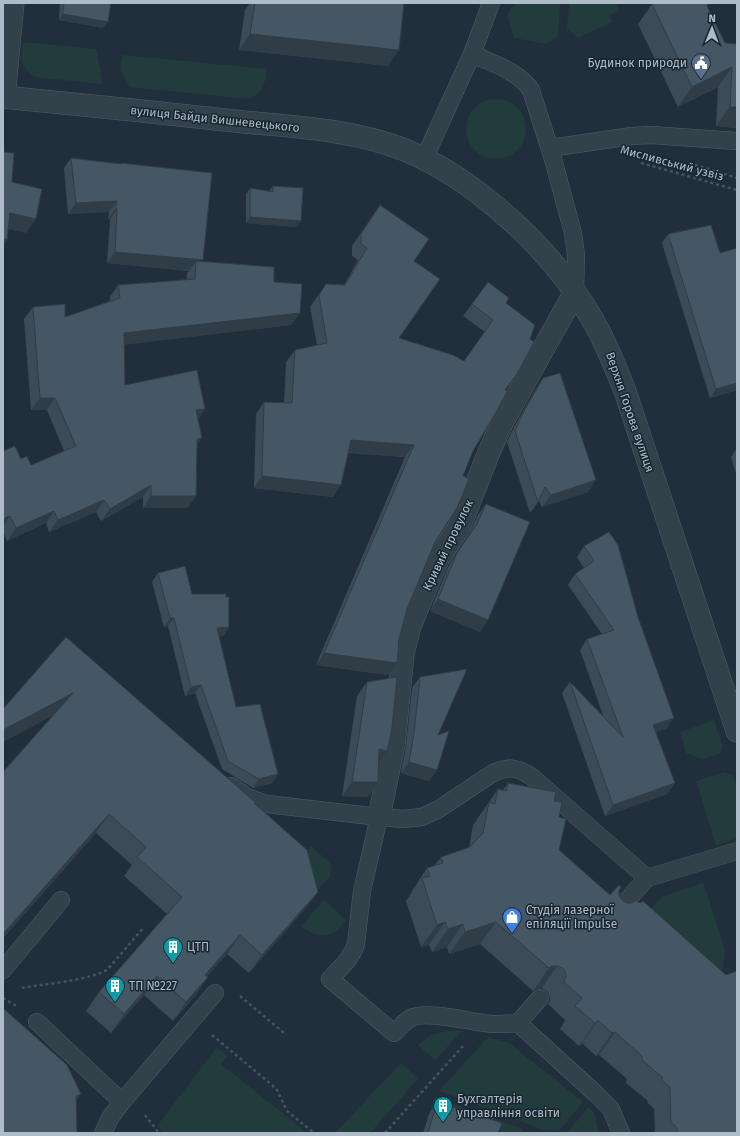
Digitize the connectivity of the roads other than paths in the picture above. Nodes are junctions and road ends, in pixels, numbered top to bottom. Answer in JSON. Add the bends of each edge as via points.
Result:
{"nodes":[{"id":1,"x":13,"y":3,"type":"edge"},
{"id":2,"x":491,"y":3,"type":"edge"},
{"id":3,"x":472,"y":54,"type":"junction"},
{"id":4,"x":4,"y":97,"type":"edge"},
{"id":5,"x":737,"y":140,"type":"edge"},
{"id":6,"x":550,"y":148,"type":"junction"},
{"id":7,"x":424,"y":159,"type":"junction"},
{"id":8,"x":575,"y":292,"type":"junction"},
{"id":9,"x":737,"y":731,"type":"edge"},
{"id":10,"x":218,"y":778,"type":"edge"},
{"id":11,"x":379,"y":817,"type":"junction"},
{"id":12,"x":737,"y":850,"type":"edge"},
{"id":13,"x":647,"y":878,"type":"junction"},
{"id":14,"x":61,"y":900,"type":"dead end"},
{"id":15,"x":613,"y":916,"type":"edge"},
{"id":16,"x":3,"y":970,"type":"edge"},
{"id":17,"x":215,"y":993,"type":"road end"},
{"id":18,"x":540,"y":998,"type":"dead end"},
{"id":19,"x":37,"y":1022,"type":"dead end"},
{"id":20,"x":518,"y":1023,"type":"junction"},
{"id":21,"x":122,"y":1102,"type":"junction"},
{"id":22,"x":103,"y":1133,"type":"edge"},
{"id":23,"x":621,"y":1133,"type":"edge"}],
"edges":[{"from":1,"to":4,"type":"street"},
{"from":2,"to":3,"type":"lane"},
{"from":3,"to":6,"type":"lane","via":[[510,71],[531,90]]},
{"from":3,"to":7,"type":"lane"},
{"from":4,"to":7,"type":"street","name":"вулиця Байди Вишневецького","via":[[362,136]]},
{"from":5,"to":6,"type":"lane","via":[[652,134]]},
{"from":6,"to":8,"type":"lane","via":[[573,233],[576,255]]},
{"from":7,"to":8,"type":"street","name":"Верхня Горова вулиця","via":[[473,189],[520,228]]},
{"from":8,"to":9,"type":"street","name":"Верхня Горова вулиця","via":[[604,340],[625,391]]},
{"from":8,"to":11,"type":"street","name":"Кривий провулок","via":[[503,421],[464,516],[438,560],[410,626],[403,654],[394,744]]},
{"from":10,"to":11,"type":"lane","via":[[247,797],[267,804]]},
{"from":11,"to":13,"type":"lane","via":[[422,817],[439,809],[493,773],[513,768],[532,777]]},
{"from":11,"to":20,"type":"lane","via":[[362,891],[356,944],[350,957],[330,979],[394,1033],[407,1020],[422,1015],[483,1023]]},
{"from":12,"to":13,"type":"lane"},
{"from":13,"to":15,"type":"lane"},
{"from":14,"to":16,"type":"lane"},
{"from":17,"to":21,"type":"lane"},
{"from":18,"to":20,"type":"lane"},
{"from":19,"to":21,"type":"lane"},
{"from":20,"to":23,"type":"lane","via":[[610,1109]]},
{"from":21,"to":22,"type":"lane"}]}
